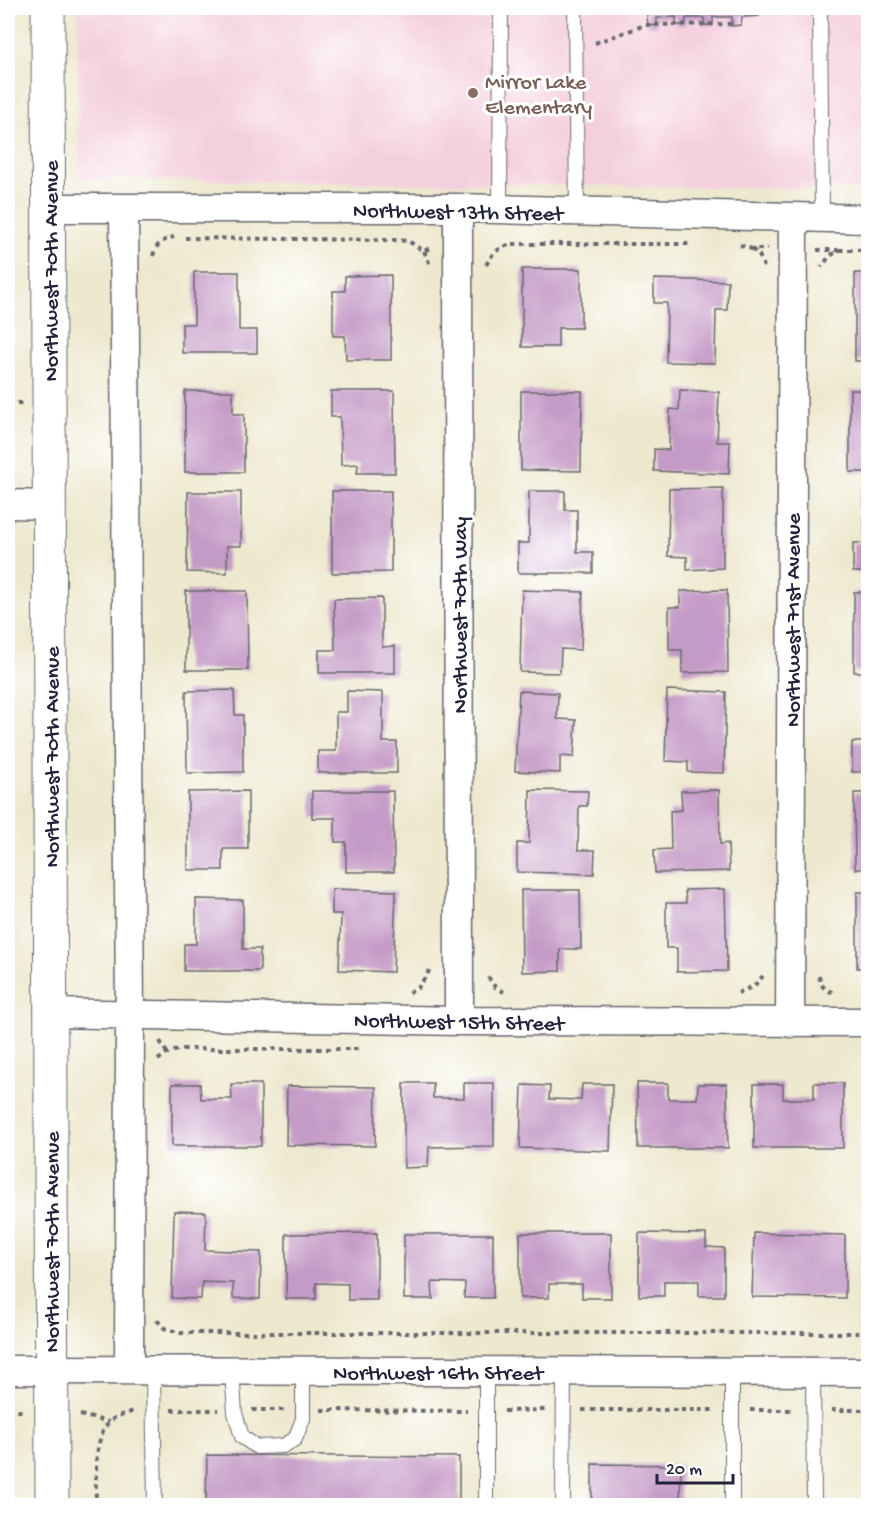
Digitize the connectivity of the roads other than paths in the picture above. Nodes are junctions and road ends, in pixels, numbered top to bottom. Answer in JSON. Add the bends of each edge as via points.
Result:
{"nodes":[{"id":1,"x":48,"y":8,"type":"edge"},
{"id":2,"x":501,"y":8,"type":"edge"},
{"id":3,"x":575,"y":8,"type":"edge"},
{"id":4,"x":820,"y":8,"type":"edge"},
{"id":5,"x":48,"y":208,"type":"junction"},
{"id":6,"x":124,"y":208,"type":"junction"},
{"id":7,"x":458,"y":208,"type":"junction"},
{"id":8,"x":500,"y":210,"type":"junction"},
{"id":9,"x":577,"y":212,"type":"junction"},
{"id":10,"x":793,"y":218,"type":"junction"},
{"id":11,"x":822,"y":218,"type":"junction"},
{"id":12,"x":868,"y":219,"type":"edge"},
{"id":13,"x":8,"y":504,"type":"edge"},
{"id":14,"x":50,"y":505,"type":"junction"},
{"id":15,"x":49,"y":1013,"type":"junction"},
{"id":16,"x":130,"y":1014,"type":"junction"},
{"id":17,"x":459,"y":1021,"type":"junction"},
{"id":18,"x":868,"y":1022,"type":"edge"},
{"id":19,"x":790,"y":1023,"type":"junction"},
{"id":20,"x":8,"y":1370,"type":"edge"},
{"id":21,"x":50,"y":1370,"type":"junction"},
{"id":22,"x":141,"y":1370,"type":"junction"},
{"id":23,"x":232,"y":1371,"type":"junction"},
{"id":24,"x":303,"y":1371,"type":"junction"},
{"id":25,"x":486,"y":1371,"type":"junction"},
{"id":26,"x":564,"y":1371,"type":"junction"},
{"id":27,"x":732,"y":1371,"type":"junction"},
{"id":28,"x":813,"y":1372,"type":"junction"},
{"id":29,"x":868,"y":1372,"type":"edge"},
{"id":30,"x":52,"y":1506,"type":"edge"},
{"id":31,"x":155,"y":1506,"type":"edge"},
{"id":32,"x":486,"y":1506,"type":"edge"},
{"id":33,"x":563,"y":1506,"type":"edge"},
{"id":34,"x":732,"y":1506,"type":"edge"},
{"id":35,"x":814,"y":1506,"type":"edge"}],
"edges":[{"from":1,"to":5,"type":"street","name":"Northwest 70th Avenue"},
{"from":2,"to":8,"type":"lane"},
{"from":3,"to":9,"type":"lane"},
{"from":4,"to":11,"type":"lane"},
{"from":5,"to":6,"type":"street","name":"Northwest 13th Street"},
{"from":5,"to":14,"type":"street","name":"Northwest 70th Avenue"},
{"from":6,"to":7,"type":"street","name":"Northwest 13th Street"},
{"from":6,"to":16,"type":"street"},
{"from":7,"to":8,"type":"street","name":"Northwest 13th Street"},
{"from":7,"to":17,"type":"street","name":"Northwest 70th Way"},
{"from":8,"to":9,"type":"street","name":"Northwest 13th Street"},
{"from":9,"to":10,"type":"street","name":"Northwest 13th Street"},
{"from":10,"to":11,"type":"street","name":"Northwest 13th Street"},
{"from":10,"to":19,"type":"street","name":"Northwest 71st Avenue"},
{"from":11,"to":12,"type":"street","name":"Northwest 13th Street"},
{"from":13,"to":14,"type":"street"},
{"from":14,"to":15,"type":"street","name":"Northwest 70th Avenue"},
{"from":15,"to":16,"type":"street","name":"Northwest 15th Street"},
{"from":15,"to":21,"type":"street","name":"Northwest 70th Avenue"},
{"from":16,"to":17,"type":"street","name":"Northwest 15th Street"},
{"from":16,"to":22,"type":"street"},
{"from":17,"to":19,"type":"street","name":"Northwest 15th Street"},
{"from":18,"to":19,"type":"street","name":"Northwest 15th Street"},
{"from":20,"to":21,"type":"street","name":"Northwest 16th Street"},
{"from":21,"to":22,"type":"street","name":"Northwest 16th Street"},
{"from":21,"to":30,"type":"street","name":"Northwest 70th Avenue"},
{"from":22,"to":23,"type":"street","name":"Northwest 16th Street"},
{"from":22,"to":31,"type":"lane","via":[[153,1410]]},
{"from":23,"to":24,"type":"street","name":"Northwest 16th Street"},
{"from":23,"to":24,"type":"lane","via":[[242,1437],[256,1447],[283,1446],[295,1439],[303,1419]]},
{"from":24,"to":25,"type":"street","name":"Northwest 16th Street"},
{"from":25,"to":26,"type":"street","name":"Northwest 16th Street"},
{"from":25,"to":32,"type":"lane"},
{"from":26,"to":27,"type":"street","name":"Northwest 16th Street"},
{"from":26,"to":33,"type":"lane"},
{"from":27,"to":28,"type":"street","name":"Northwest 16th Street"},
{"from":27,"to":34,"type":"lane"},
{"from":28,"to":29,"type":"street","name":"Northwest 16th Street"},
{"from":28,"to":35,"type":"lane"}]}
